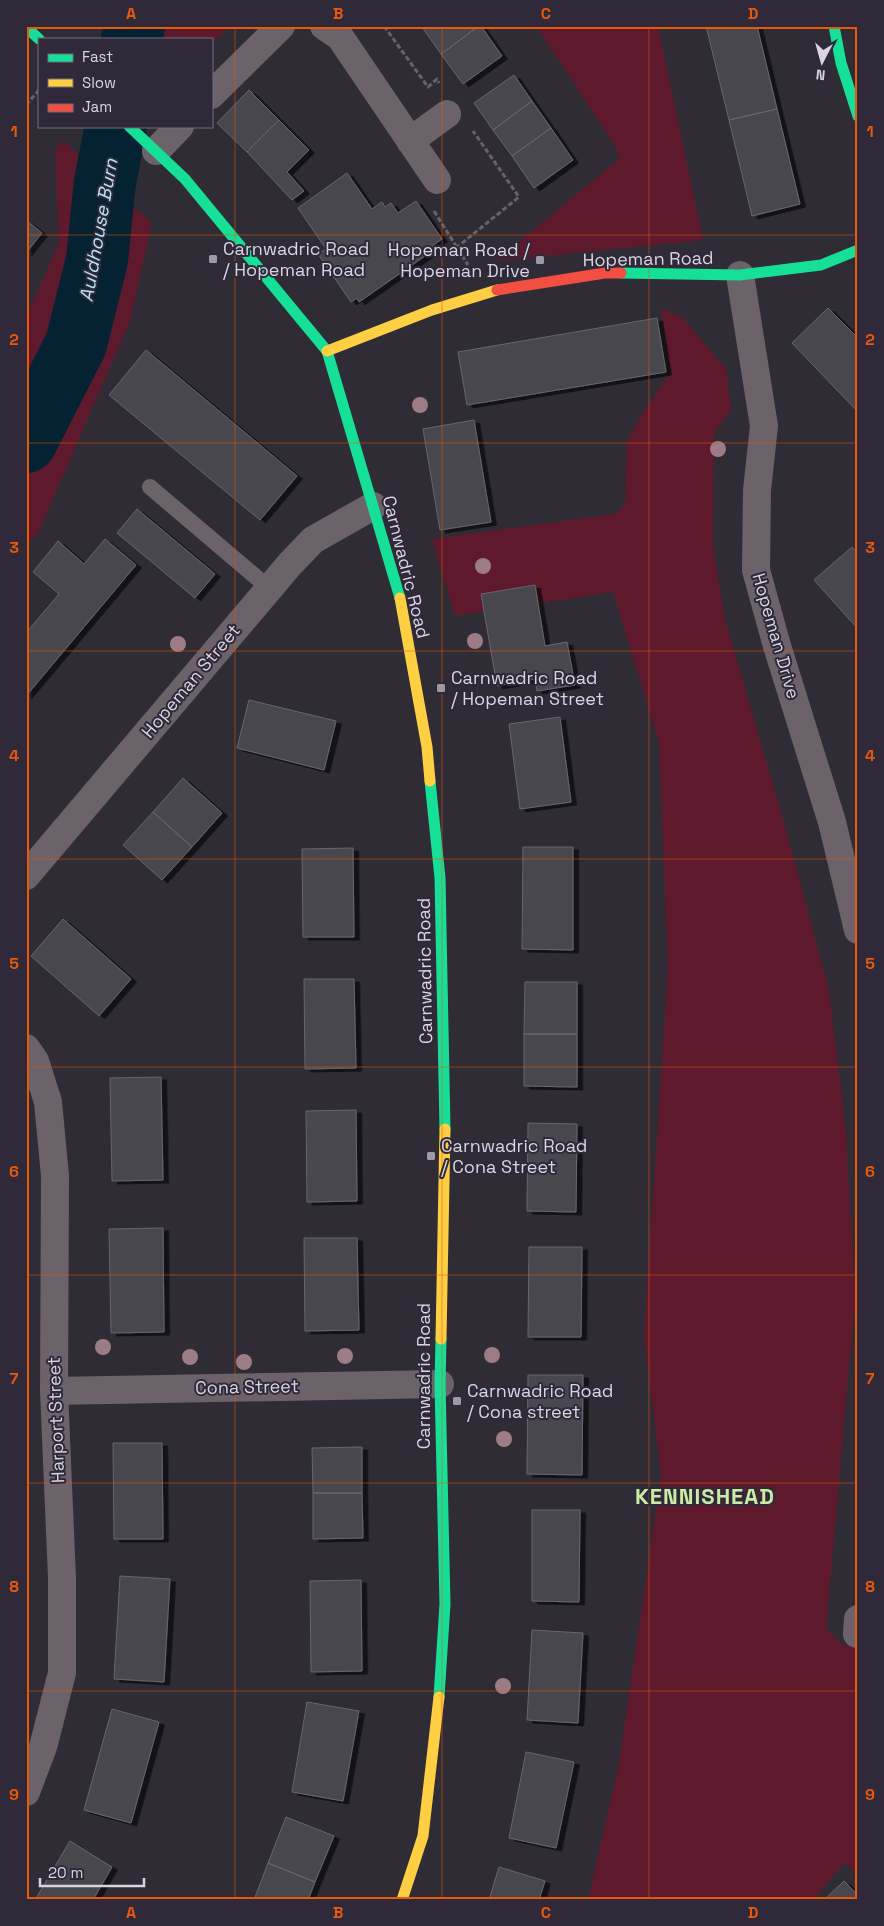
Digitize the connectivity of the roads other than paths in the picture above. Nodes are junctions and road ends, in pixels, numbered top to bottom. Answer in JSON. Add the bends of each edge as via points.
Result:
{"nodes":[{"id":1,"x":281,"y":26,"type":"edge"},
{"id":2,"x":324,"y":26,"type":"edge"},
{"id":3,"x":834,"y":26,"type":"edge"},
{"id":4,"x":26,"y":28,"type":"edge"},
{"id":5,"x":38,"y":38,"type":"edge"},
{"id":6,"x":212,"y":94,"type":"edge"},
{"id":7,"x":447,"y":114,"type":"dead end"},
{"id":8,"x":858,"y":116,"type":"edge"},
{"id":9,"x":132,"y":128,"type":"edge"},
{"id":10,"x":178,"y":128,"type":"edge"},
{"id":11,"x":410,"y":141,"type":"junction"},
{"id":12,"x":156,"y":151,"type":"junction"},
{"id":13,"x":437,"y":180,"type":"road end"},
{"id":14,"x":858,"y":250,"type":"edge"},
{"id":15,"x":740,"y":275,"type":"junction"},
{"id":16,"x":326,"y":351,"type":"junction"},
{"id":17,"x":150,"y":488,"type":"dead end"},
{"id":18,"x":373,"y":506,"type":"junction"},
{"id":19,"x":269,"y":588,"type":"junction"},
{"id":20,"x":26,"y":876,"type":"edge"},
{"id":21,"x":858,"y":930,"type":"edge"},
{"id":22,"x":26,"y":1048,"type":"edge"},
{"id":23,"x":440,"y":1384,"type":"junction"},
{"id":24,"x":54,"y":1391,"type":"junction"},
{"id":25,"x":26,"y":1792,"type":"edge"},
{"id":26,"x":402,"y":1900,"type":"edge"}],
"edges":[{"from":1,"to":6,"type":"street"},
{"from":2,"to":11,"type":"street","via":[[340,37]]},
{"from":3,"to":8,"type":"street","via":[[841,63]]},
{"from":4,"to":5,"type":"street"},
{"from":7,"to":11,"type":"street"},
{"from":9,"to":12,"type":"street","name":"Carnwadric Road"},
{"from":10,"to":12,"type":"street"},
{"from":11,"to":13,"type":"street"},
{"from":12,"to":16,"type":"street","name":"Carnwadric Road","via":[[185,179]]},
{"from":14,"to":15,"type":"street","name":"Hopeman Road","via":[[821,265]]},
{"from":15,"to":16,"type":"street","name":"Hopeman Road","via":[[605,273],[504,288],[432,310]]},
{"from":15,"to":21,"type":"street","name":"Hopeman Drive","via":[[764,426],[757,490],[756,570],[832,822]]},
{"from":16,"to":18,"type":"street","name":"Carnwadric Road"},
{"from":17,"to":19,"type":"lane"},
{"from":18,"to":19,"type":"street","name":"Hopeman Street","via":[[313,540]]},
{"from":18,"to":23,"type":"street","name":"Carnwadric Road","via":[[399,595],[427,747],[440,878],[445,1103]]},
{"from":19,"to":20,"type":"street","name":"Hopeman Street"},
{"from":22,"to":24,"type":"street","name":"Harport Street","via":[[35,1061],[48,1102],[55,1176]]},
{"from":23,"to":24,"type":"street","name":"Cona Street"},
{"from":23,"to":26,"type":"street","name":"Carnwadric Road","via":[[445,1604],[438,1719],[422,1836]]},
{"from":24,"to":25,"type":"street","name":"Harport Street","via":[[62,1578],[62,1673],[43,1747]]}]}
